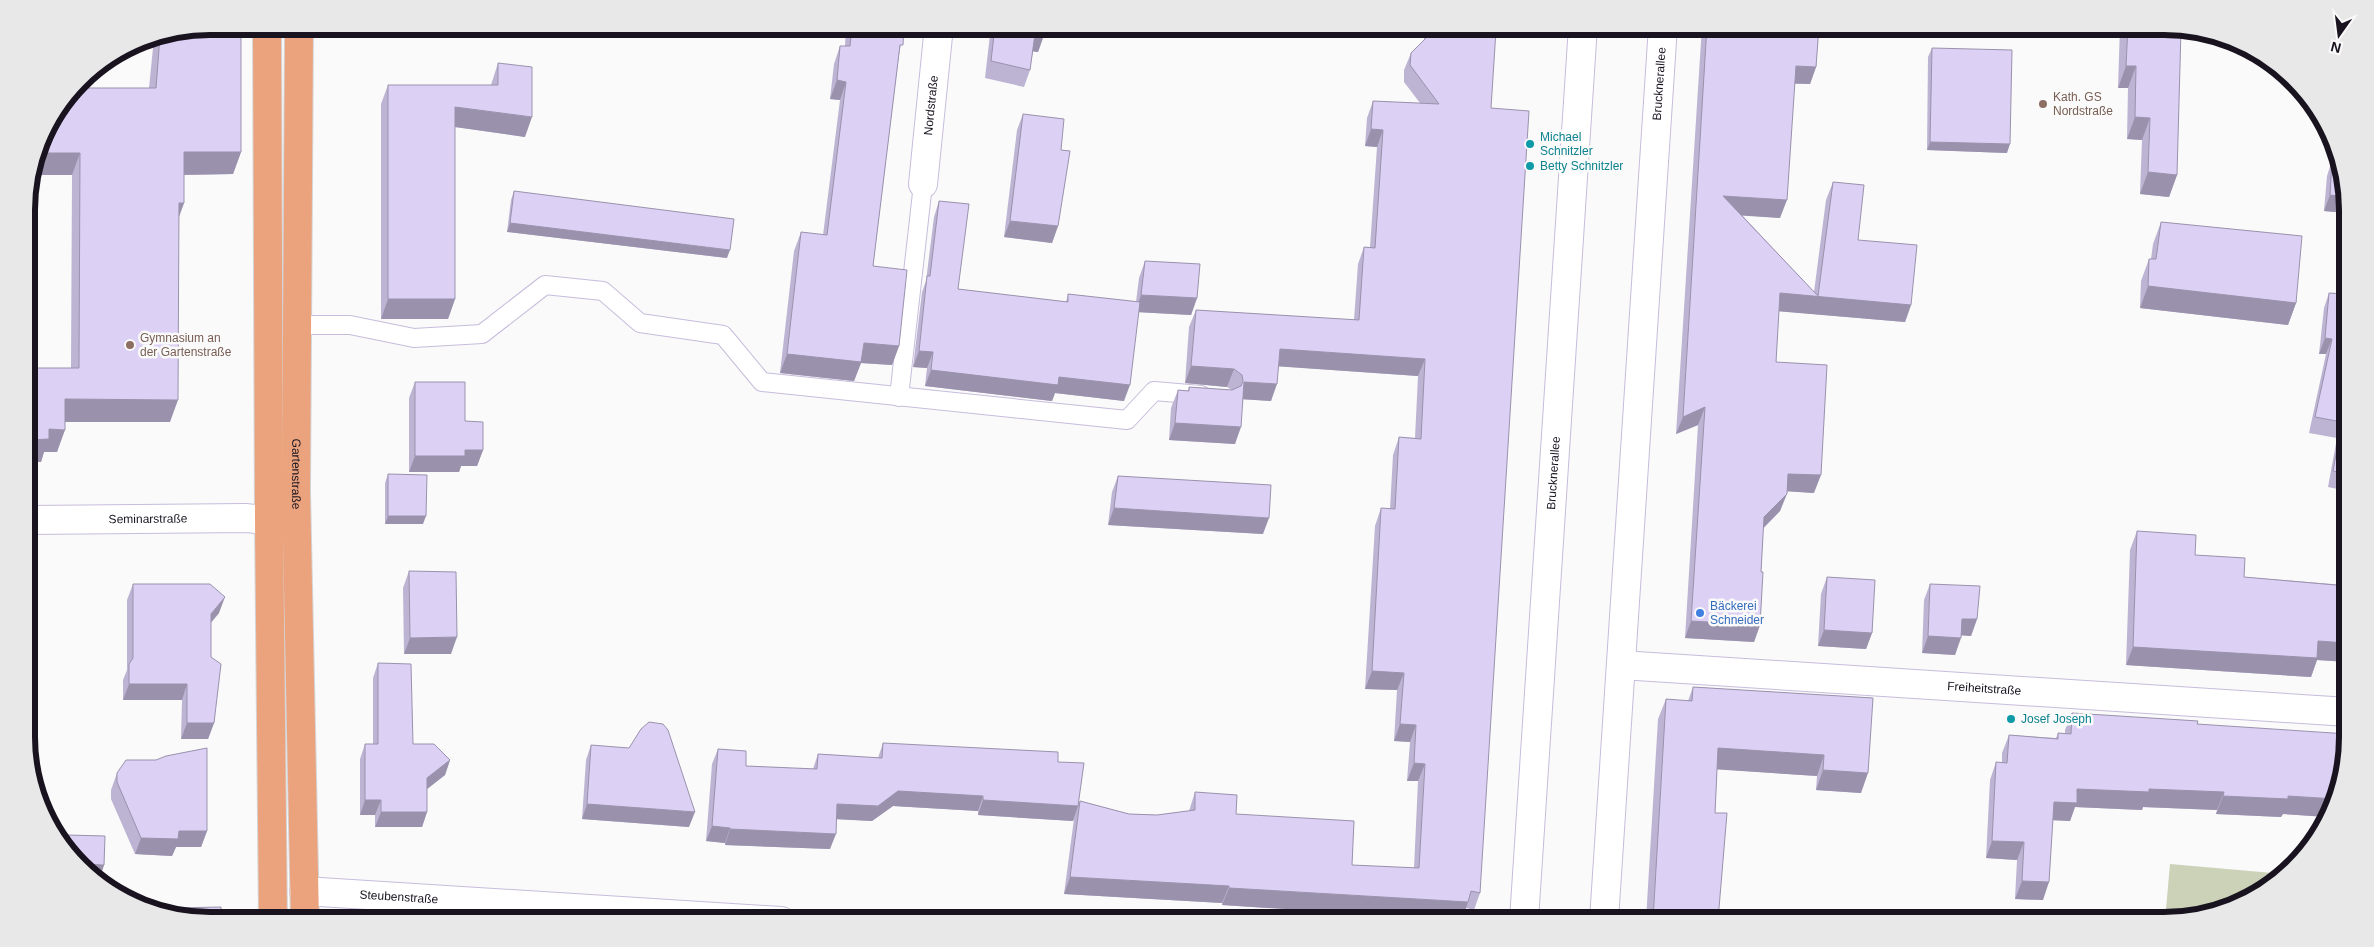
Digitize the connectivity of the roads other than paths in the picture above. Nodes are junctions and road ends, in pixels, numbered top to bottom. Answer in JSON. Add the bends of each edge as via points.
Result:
{"nodes":[{"id":1,"x":268,"y":35,"type":"edge"},
{"id":2,"x":299,"y":35,"type":"edge"},
{"id":3,"x":938,"y":35,"type":"edge"},
{"id":4,"x":1582,"y":35,"type":"edge"},
{"id":5,"x":1662,"y":35,"type":"edge"},
{"id":6,"x":922,"y":184,"type":"joint"},
{"id":7,"x":297,"y":325,"type":"junction"},
{"id":8,"x":1217,"y":396,"type":"edge"},
{"id":9,"x":899,"y":397,"type":"junction"},
{"id":10,"x":35,"y":520,"type":"edge"},
{"id":11,"x":269,"y":521,"type":"junction"},
{"id":12,"x":1621,"y":665,"type":"junction"},
{"id":13,"x":2339,"y":711,"type":"edge"},
{"id":14,"x":304,"y":891,"type":"junction"},
{"id":15,"x":273,"y":912,"type":"edge"},
{"id":16,"x":305,"y":912,"type":"edge"},
{"id":17,"x":575,"y":912,"type":"edge"},
{"id":18,"x":1525,"y":912,"type":"edge"},
{"id":19,"x":1605,"y":912,"type":"edge"}],
"edges":[{"from":1,"to":11,"type":"main road"},
{"from":2,"to":7,"type":"main road","name":"Gartenstraße"},
{"from":3,"to":6,"type":"street","name":"Nordstraße"},
{"from":4,"to":18,"type":"street","name":"Brucknerallee"},
{"from":5,"to":12,"type":"street","name":"Brucknerallee"},
{"from":6,"to":9,"type":"lane"},
{"from":7,"to":9,"type":"lane","via":[[350,325],[414,338],[482,334],[544,285],[603,292],[640,323],[724,335],[762,382]]},
{"from":7,"to":14,"type":"main road","name":"Gartenstraße","via":[[296,491]]},
{"from":8,"to":9,"type":"lane","via":[[1154,391],[1127,420]]},
{"from":10,"to":11,"type":"street","name":"Seminarstraße","via":[[247,518]]},
{"from":11,"to":15,"type":"main road"},
{"from":12,"to":13,"type":"street","name":"Freiheitstraße"},
{"from":12,"to":19,"type":"street","name":"Brucknerallee"},
{"from":14,"to":16,"type":"main road","name":"Gartenstraße"},
{"from":14,"to":17,"type":"street","name":"Steubenstraße"}]}
